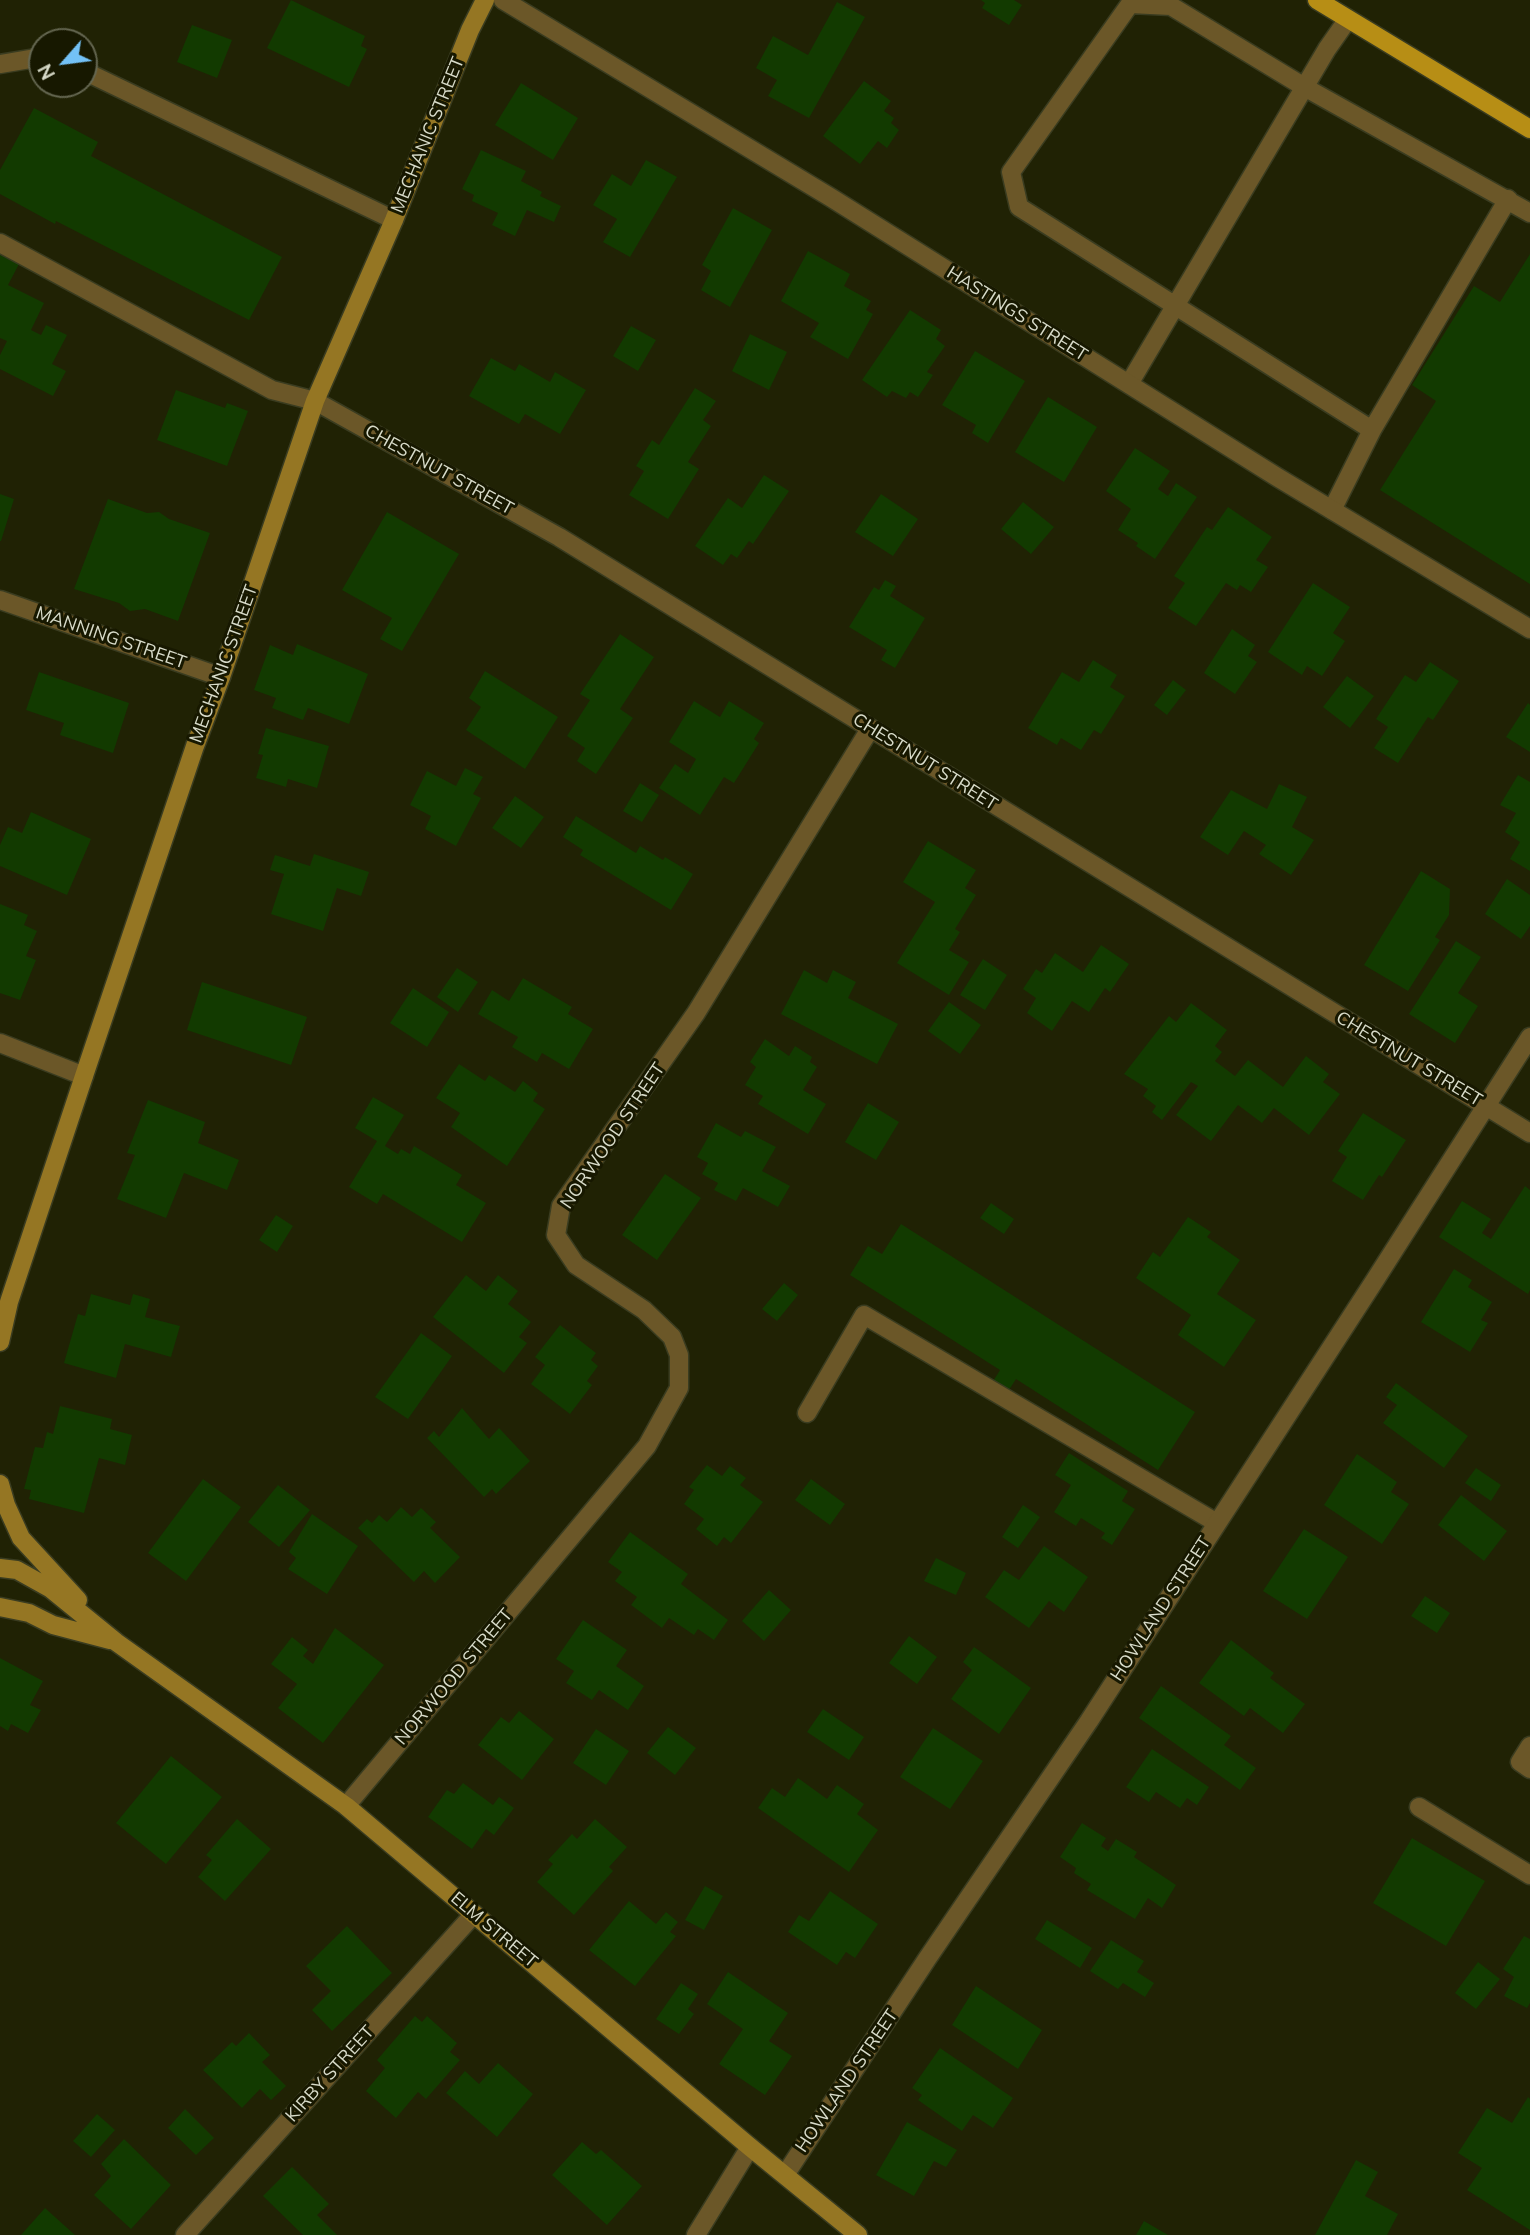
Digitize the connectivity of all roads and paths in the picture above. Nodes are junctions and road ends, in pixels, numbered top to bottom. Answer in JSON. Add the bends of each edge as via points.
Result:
{"nodes":[{"id":1,"x":485,"y":0,"type":"edge"},
{"id":2,"x":503,"y":0,"type":"edge"},
{"id":3,"x":1317,"y":0,"type":"edge"},
{"id":4,"x":1348,"y":19,"type":"junction"},
{"id":5,"x":28,"y":59,"type":"edge"},
{"id":6,"x":0,"y":64,"type":"edge"},
{"id":7,"x":98,"y":78,"type":"edge"},
{"id":8,"x":1306,"y":88,"type":"junction"},
{"id":9,"x":1530,"y":129,"type":"edge"},
{"id":10,"x":1508,"y":199,"type":"junction"},
{"id":11,"x":1530,"y":212,"type":"edge"},
{"id":12,"x":394,"y":220,"type":"junction"},
{"id":13,"x":0,"y":243,"type":"edge"},
{"id":14,"x":1174,"y":307,"type":"junction"},
{"id":15,"x":1129,"y":384,"type":"junction"},
{"id":16,"x":315,"y":401,"type":"junction"},
{"id":17,"x":1372,"y":430,"type":"junction"},
{"id":18,"x":1332,"y":510,"type":"junction"},
{"id":19,"x":0,"y":600,"type":"edge"},
{"id":20,"x":1530,"y":629,"type":"edge"},
{"id":21,"x":221,"y":677,"type":"junction"},
{"id":22,"x":870,"y":729,"type":"junction"},
{"id":23,"x":1530,"y":1037,"type":"edge"},
{"id":24,"x":0,"y":1043,"type":"edge"},
{"id":25,"x":84,"y":1076,"type":"junction"},
{"id":26,"x":1485,"y":1105,"type":"junction"},
{"id":27,"x":1530,"y":1133,"type":"edge"},
{"id":28,"x":0,"y":1342,"type":"edge"},
{"id":29,"x":807,"y":1413,"type":"dead end"},
{"id":30,"x":0,"y":1484,"type":"edge"},
{"id":31,"x":1217,"y":1523,"type":"junction"},
{"id":32,"x":0,"y":1568,"type":"edge"},
{"id":33,"x":0,"y":1607,"type":"edge"},
{"id":34,"x":116,"y":1642,"type":"junction"},
{"id":35,"x":1530,"y":1746,"type":"edge"},
{"id":36,"x":1530,"y":1769,"type":"edge"},
{"id":37,"x":346,"y":1805,"type":"junction"},
{"id":38,"x":1419,"y":1807,"type":"dead end"},
{"id":39,"x":1530,"y":1875,"type":"edge"},
{"id":40,"x":474,"y":1914,"type":"junction"},
{"id":41,"x":750,"y":2147,"type":"junction"},
{"id":42,"x":785,"y":2175,"type":"junction"},
{"id":43,"x":185,"y":2235,"type":"edge"},
{"id":44,"x":696,"y":2235,"type":"edge"},
{"id":45,"x":858,"y":2235,"type":"edge"}],
"edges":[{"from":1,"to":12,"type":"street","name":"MECHANIC STREET"},
{"from":2,"to":15,"type":"street","name":"HASTINGS STREET"},
{"from":3,"to":4,"type":"main road"},
{"from":4,"to":8,"type":"street"},
{"from":4,"to":9,"type":"main road"},
{"from":5,"to":6,"type":"street"},
{"from":7,"to":12,"type":"street"},
{"from":8,"to":10,"type":"street"},
{"from":8,"to":14,"type":"street"},
{"from":8,"to":14,"type":"street","via":[[1171,6],[1130,4],[1011,172],[1019,207]]},
{"from":10,"to":11,"type":"street"},
{"from":10,"to":17,"type":"street"},
{"from":12,"to":16,"type":"street","name":"MECHANIC STREET"},
{"from":13,"to":16,"type":"street","name":"CHESTNUT STREET","via":[[272,390]]},
{"from":14,"to":15,"type":"street"},
{"from":14,"to":17,"type":"street"},
{"from":15,"to":18,"type":"street","name":"HASTINGS STREET"},
{"from":16,"to":21,"type":"street","name":"MECHANIC STREET"},
{"from":16,"to":22,"type":"street","name":"CHESTNUT STREET","via":[[559,537]]},
{"from":17,"to":18,"type":"street"},
{"from":18,"to":20,"type":"street","name":"HASTINGS STREET"},
{"from":19,"to":21,"type":"street","name":"MANNING STREET"},
{"from":21,"to":25,"type":"street","name":"MECHANIC STREET"},
{"from":22,"to":26,"type":"street","name":"CHESTNUT STREET"},
{"from":22,"to":37,"type":"street","name":"NORWOOD STREET","via":[[696,1013],[561,1206],[556,1235],[576,1265],[644,1310],[672,1337],[679,1355],[679,1388],[647,1446]]},
{"from":23,"to":26,"type":"street","name":"HOWLAND STREET"},
{"from":24,"to":25,"type":"street"},
{"from":25,"to":28,"type":"street","name":"MECHANIC STREET"},
{"from":26,"to":27,"type":"street","name":"CHESTNUT STREET"},
{"from":26,"to":31,"type":"street","name":"HOWLAND STREET"},
{"from":29,"to":31,"type":"street","via":[[864,1315]]},
{"from":30,"to":34,"type":"street","name":"ELM STREET","via":[[21,1538]]},
{"from":31,"to":42,"type":"street","name":"HOWLAND STREET"},
{"from":32,"to":34,"type":"street","name":"ELM STREET","via":[[17,1570],[51,1589]]},
{"from":33,"to":34,"type":"street","name":"ELM STREET"},
{"from":34,"to":37,"type":"street","name":"ELM STREET"},
{"from":35,"to":36,"type":"street","via":[[1520,1762]]},
{"from":37,"to":40,"type":"street","name":"ELM STREET"},
{"from":38,"to":39,"type":"street"},
{"from":40,"to":41,"type":"street","name":"ELM STREET"},
{"from":40,"to":43,"type":"street","name":"KIRBY STREET"},
{"from":41,"to":42,"type":"street","name":"ELM STREET"},
{"from":41,"to":44,"type":"street"},
{"from":42,"to":45,"type":"street","name":"ELM STREET"}]}
